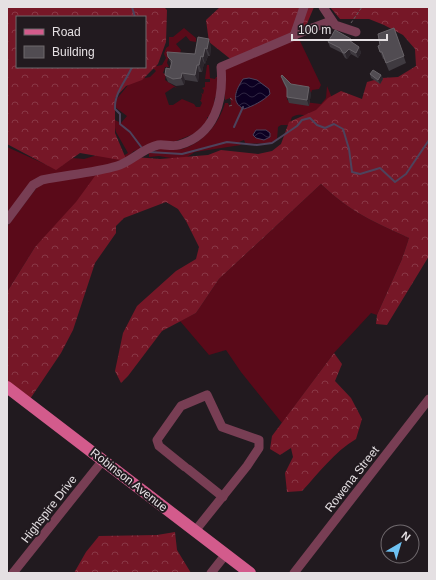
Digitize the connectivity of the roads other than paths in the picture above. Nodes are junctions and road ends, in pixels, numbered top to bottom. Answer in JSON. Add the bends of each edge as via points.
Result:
{"nodes":[{"id":1,"x":304,"y":7,"type":"edge"},
{"id":2,"x":323,"y":7,"type":"edge"},
{"id":3,"x":331,"y":21,"type":"junction"},
{"id":4,"x":356,"y":32,"type":"dead end"},
{"id":5,"x":294,"y":35,"type":"junction"},
{"id":6,"x":7,"y":220,"type":"edge"},
{"id":7,"x":7,"y":386,"type":"edge"},
{"id":8,"x":429,"y":399,"type":"edge"},
{"id":9,"x":103,"y":460,"type":"junction"},
{"id":10,"x":223,"y":497,"type":"junction"},
{"id":11,"x":195,"y":531,"type":"junction"},
{"id":12,"x":226,"y":554,"type":"junction"},
{"id":13,"x":13,"y":573,"type":"edge"},
{"id":14,"x":211,"y":573,"type":"edge"},
{"id":15,"x":250,"y":573,"type":"edge"},
{"id":16,"x":294,"y":573,"type":"edge"}],
"edges":[{"from":1,"to":5,"type":"street"},
{"from":2,"to":3,"type":"street"},
{"from":3,"to":4,"type":"street","via":[[335,25]]},
{"from":3,"to":5,"type":"street"},
{"from":5,"to":6,"type":"street","via":[[221,67],[220,100],[216,115],[206,129],[193,139],[178,145],[157,145],[118,166],[42,180],[33,185]]},
{"from":7,"to":9,"type":"main road","name":"Robinson Avenue"},
{"from":8,"to":16,"type":"street","name":"Rowena Street"},
{"from":9,"to":11,"type":"main road","name":"Robinson Avenue"},
{"from":9,"to":13,"type":"street","name":"Highspire Drive"},
{"from":10,"to":10,"type":"street","via":[[259,448],[259,440],[222,427],[207,395],[181,406],[158,440],[159,446]]},
{"from":10,"to":11,"type":"street"},
{"from":11,"to":12,"type":"main road","name":"Robinson Avenue"},
{"from":12,"to":14,"type":"street"},
{"from":12,"to":15,"type":"main road","name":"Robinson Avenue"}]}
